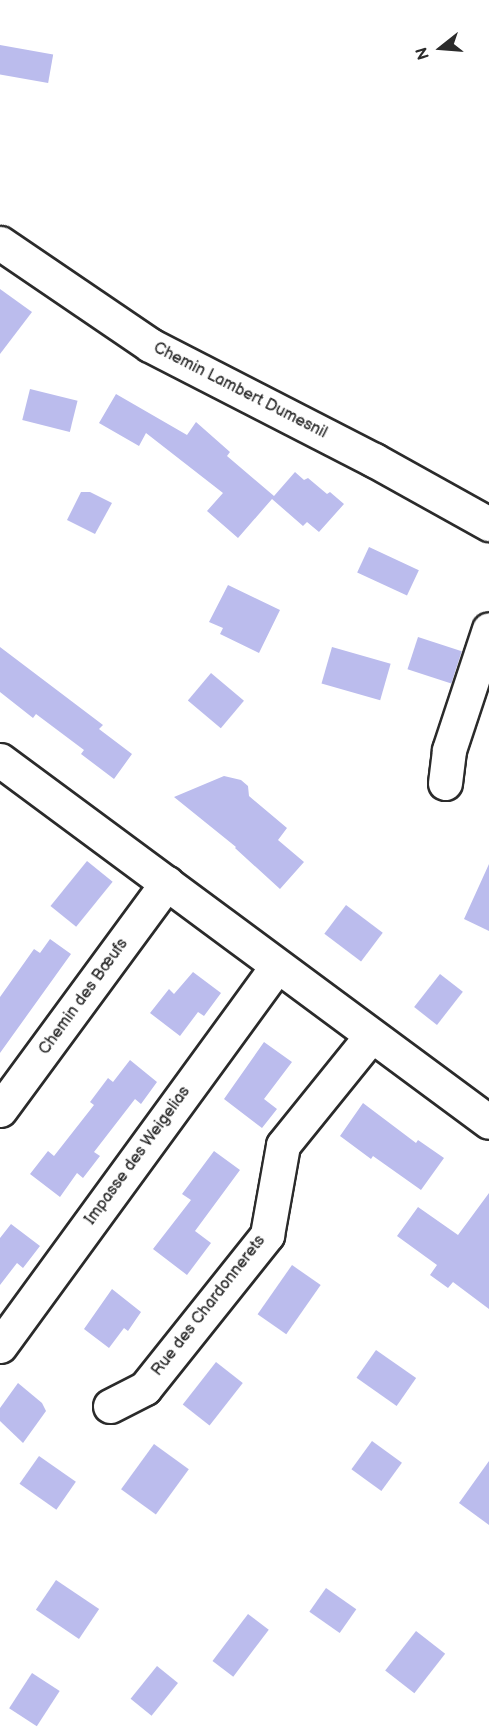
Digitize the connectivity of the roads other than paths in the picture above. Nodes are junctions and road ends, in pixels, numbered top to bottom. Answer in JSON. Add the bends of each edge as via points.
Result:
{"nodes":[{"id":1,"x":0,"y":243,"type":"edge"},
{"id":2,"x":489,"y":524,"type":"edge"},
{"id":3,"x":489,"y":629,"type":"edge"},
{"id":4,"x":0,"y":760,"type":"edge"},
{"id":5,"x":445,"y":783,"type":"dead end"},
{"id":6,"x":167,"y":883,"type":"junction"},
{"id":7,"x":276,"y":967,"type":"junction"},
{"id":8,"x":371,"y":1036,"type":"junction"},
{"id":9,"x":0,"y":1110,"type":"edge"},
{"id":10,"x":489,"y":1122,"type":"edge"},
{"id":11,"x":0,"y":1346,"type":"edge"},
{"id":12,"x":110,"y":1406,"type":"dead end"}],
"edges":[{"from":1,"to":2,"type":"street","name":"Chemin Lambert Dumesnil","via":[[150,345],[374,459]]},
{"from":3,"to":5,"type":"street","via":[[449,750]]},
{"from":4,"to":6,"type":"street"},
{"from":6,"to":7,"type":"street"},
{"from":6,"to":9,"type":"street","name":"Chemin des Bœufs"},
{"from":7,"to":8,"type":"street"},
{"from":7,"to":11,"type":"street","name":"Impasse des Weigelias"},
{"from":8,"to":10,"type":"street"},
{"from":8,"to":12,"type":"street","name":"Rue des Chardonnerets","via":[[283,1145],[267,1235],[145,1388]]}]}
